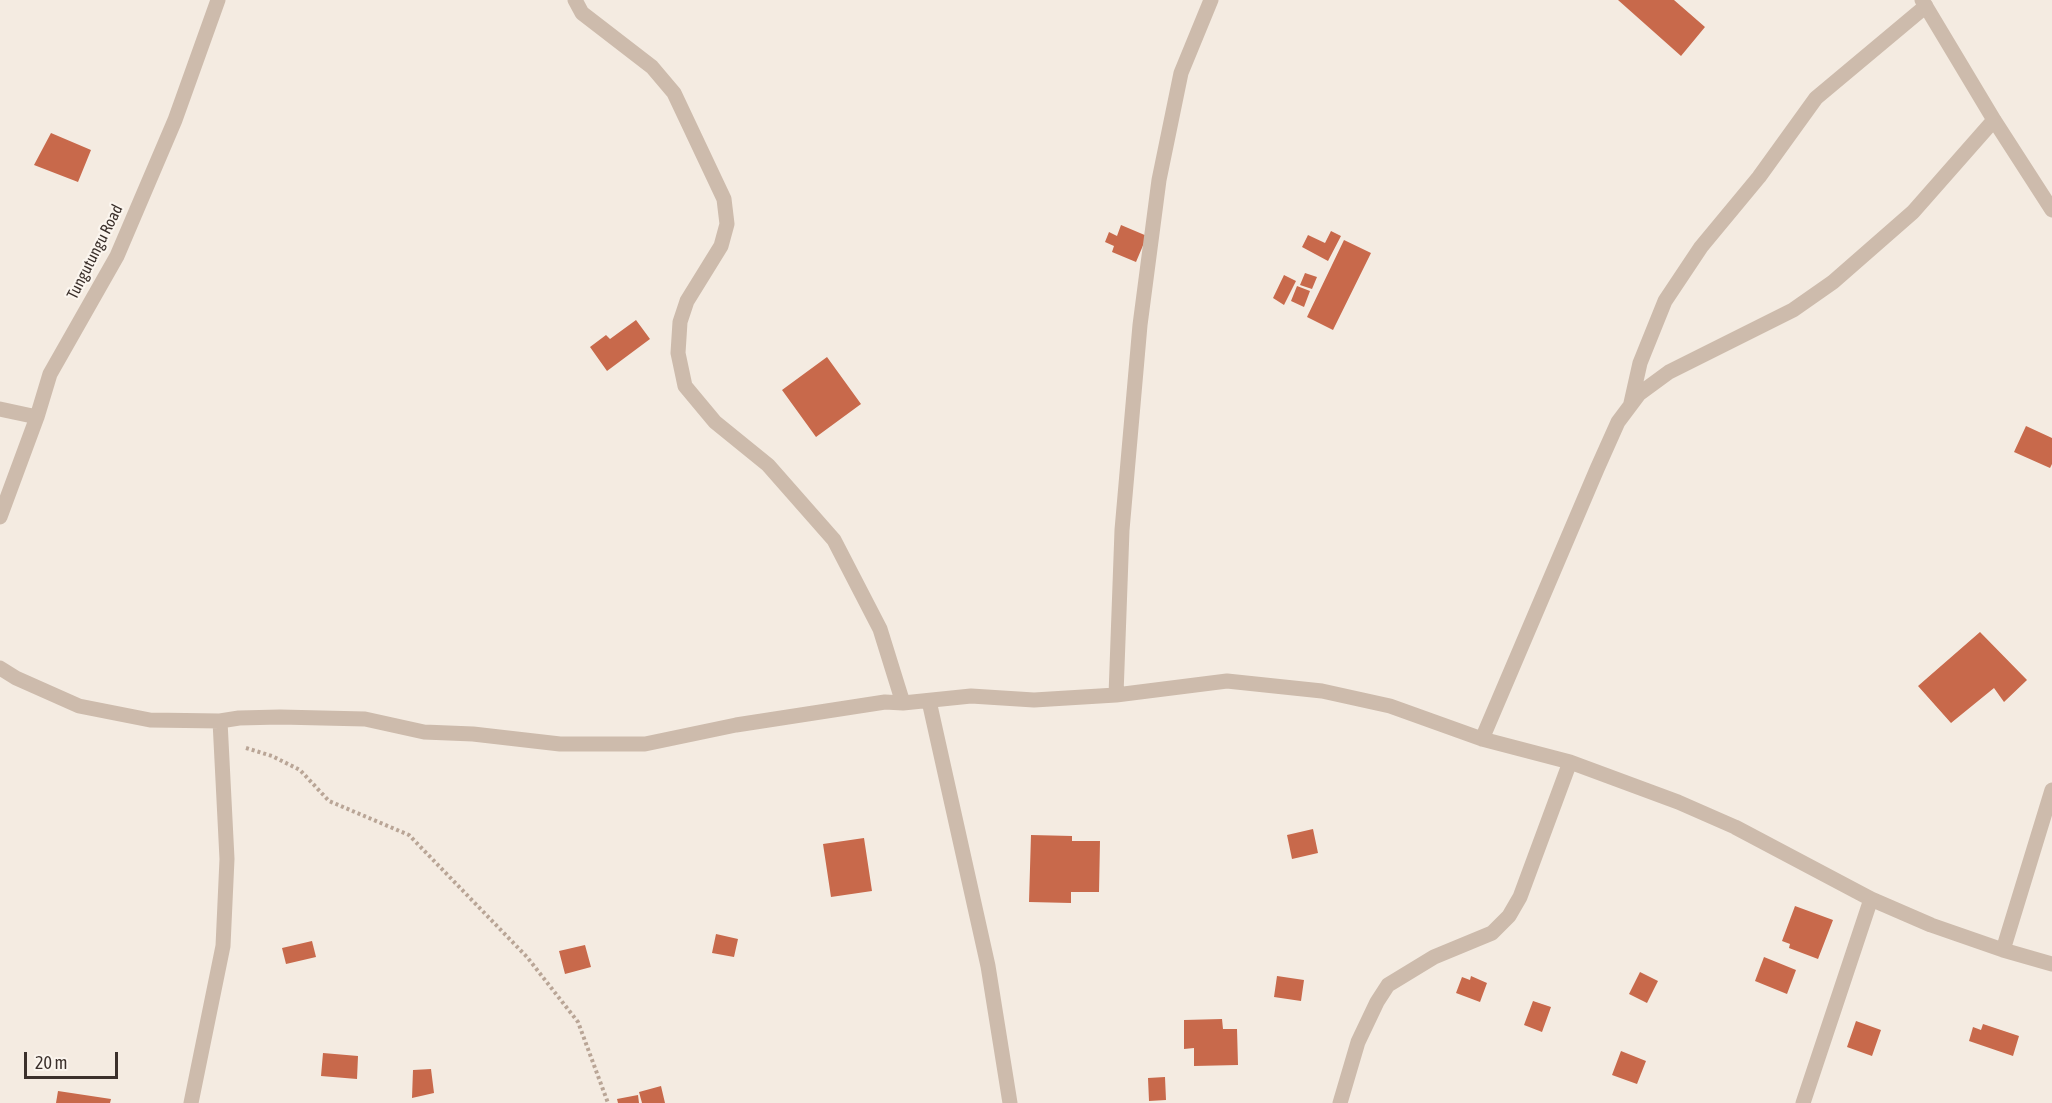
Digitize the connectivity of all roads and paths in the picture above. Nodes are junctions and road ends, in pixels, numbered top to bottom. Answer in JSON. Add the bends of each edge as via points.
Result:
{"nodes":[{"id":1,"x":218,"y":0,"type":"edge"},
{"id":2,"x":575,"y":0,"type":"edge"},
{"id":3,"x":1208,"y":1,"type":"edge"},
{"id":4,"x":1924,"y":3,"type":"edge"},
{"id":5,"x":1994,"y":120,"type":"junction"},
{"id":6,"x":2052,"y":210,"type":"edge"},
{"id":7,"x":1631,"y":406,"type":"junction"},
{"id":8,"x":0,"y":409,"type":"edge"},
{"id":9,"x":37,"y":417,"type":"junction"},
{"id":10,"x":0,"y":517,"type":"edge"},
{"id":11,"x":0,"y":668,"type":"edge"},
{"id":12,"x":1116,"y":694,"type":"junction"},
{"id":13,"x":929,"y":701,"type":"junction"},
{"id":14,"x":903,"y":703,"type":"junction"},
{"id":15,"x":220,"y":721,"type":"junction"},
{"id":16,"x":1482,"y":740,"type":"junction"},
{"id":17,"x":244,"y":748,"type":"dead end"},
{"id":18,"x":1570,"y":762,"type":"junction"},
{"id":19,"x":2052,"y":790,"type":"edge"},
{"id":20,"x":1871,"y":899,"type":"junction"},
{"id":21,"x":2003,"y":951,"type":"junction"},
{"id":22,"x":2052,"y":964,"type":"edge"},
{"id":23,"x":191,"y":1103,"type":"edge"},
{"id":24,"x":608,"y":1103,"type":"edge"},
{"id":25,"x":1011,"y":1103,"type":"edge"},
{"id":26,"x":1340,"y":1103,"type":"edge"},
{"id":27,"x":1803,"y":1103,"type":"edge"}],
"edges":[{"from":1,"to":9,"type":"street","name":"Tungutungu Road","via":[[175,120],[117,256],[50,374]]},
{"from":2,"to":14,"type":"street","via":[[582,13],[652,67],[674,93],[724,200],[727,224],[722,246],[687,301],[680,322],[678,353],[685,386],[715,422],[768,465],[834,540],[880,629]]},
{"from":3,"to":12,"type":"street","via":[[1181,73],[1158,191],[1140,325],[1122,530]]},
{"from":4,"to":5,"type":"street"},
{"from":4,"to":7,"type":"street","via":[[1816,98],[1759,177],[1701,247],[1665,301],[1640,363]]},
{"from":5,"to":6,"type":"street"},
{"from":5,"to":7,"type":"street","via":[[1913,212],[1833,282],[1793,310],[1669,372],[1639,394]]},
{"from":7,"to":16,"type":"street","via":[[1618,422],[1597,469]]},
{"from":8,"to":9,"type":"street"},
{"from":9,"to":10,"type":"street","name":"Tungutungu Road"},
{"from":11,"to":15,"type":"street","via":[[79,706],[150,720]]},
{"from":12,"to":13,"type":"street","via":[[1034,700],[971,696]]},
{"from":12,"to":16,"type":"street","via":[[1227,681],[1322,691],[1390,706]]},
{"from":13,"to":14,"type":"street"},
{"from":13,"to":25,"type":"street","via":[[988,966]]},
{"from":14,"to":15,"type":"street","via":[[795,715],[645,744],[560,744],[424,732],[365,719],[332,717]]},
{"from":15,"to":23,"type":"street","via":[[227,859],[223,946]]},
{"from":16,"to":18,"type":"street"},
{"from":17,"to":24,"type":"path","via":[[300,770],[329,801],[409,835],[527,957],[578,1022]]},
{"from":18,"to":20,"type":"street","via":[[1735,827]]},
{"from":18,"to":26,"type":"street","via":[[1520,897],[1509,916],[1492,933],[1434,957],[1388,985],[1358,1042]]},
{"from":19,"to":21,"type":"street"},
{"from":20,"to":21,"type":"street"},
{"from":20,"to":27,"type":"street"},
{"from":21,"to":22,"type":"street"}]}
